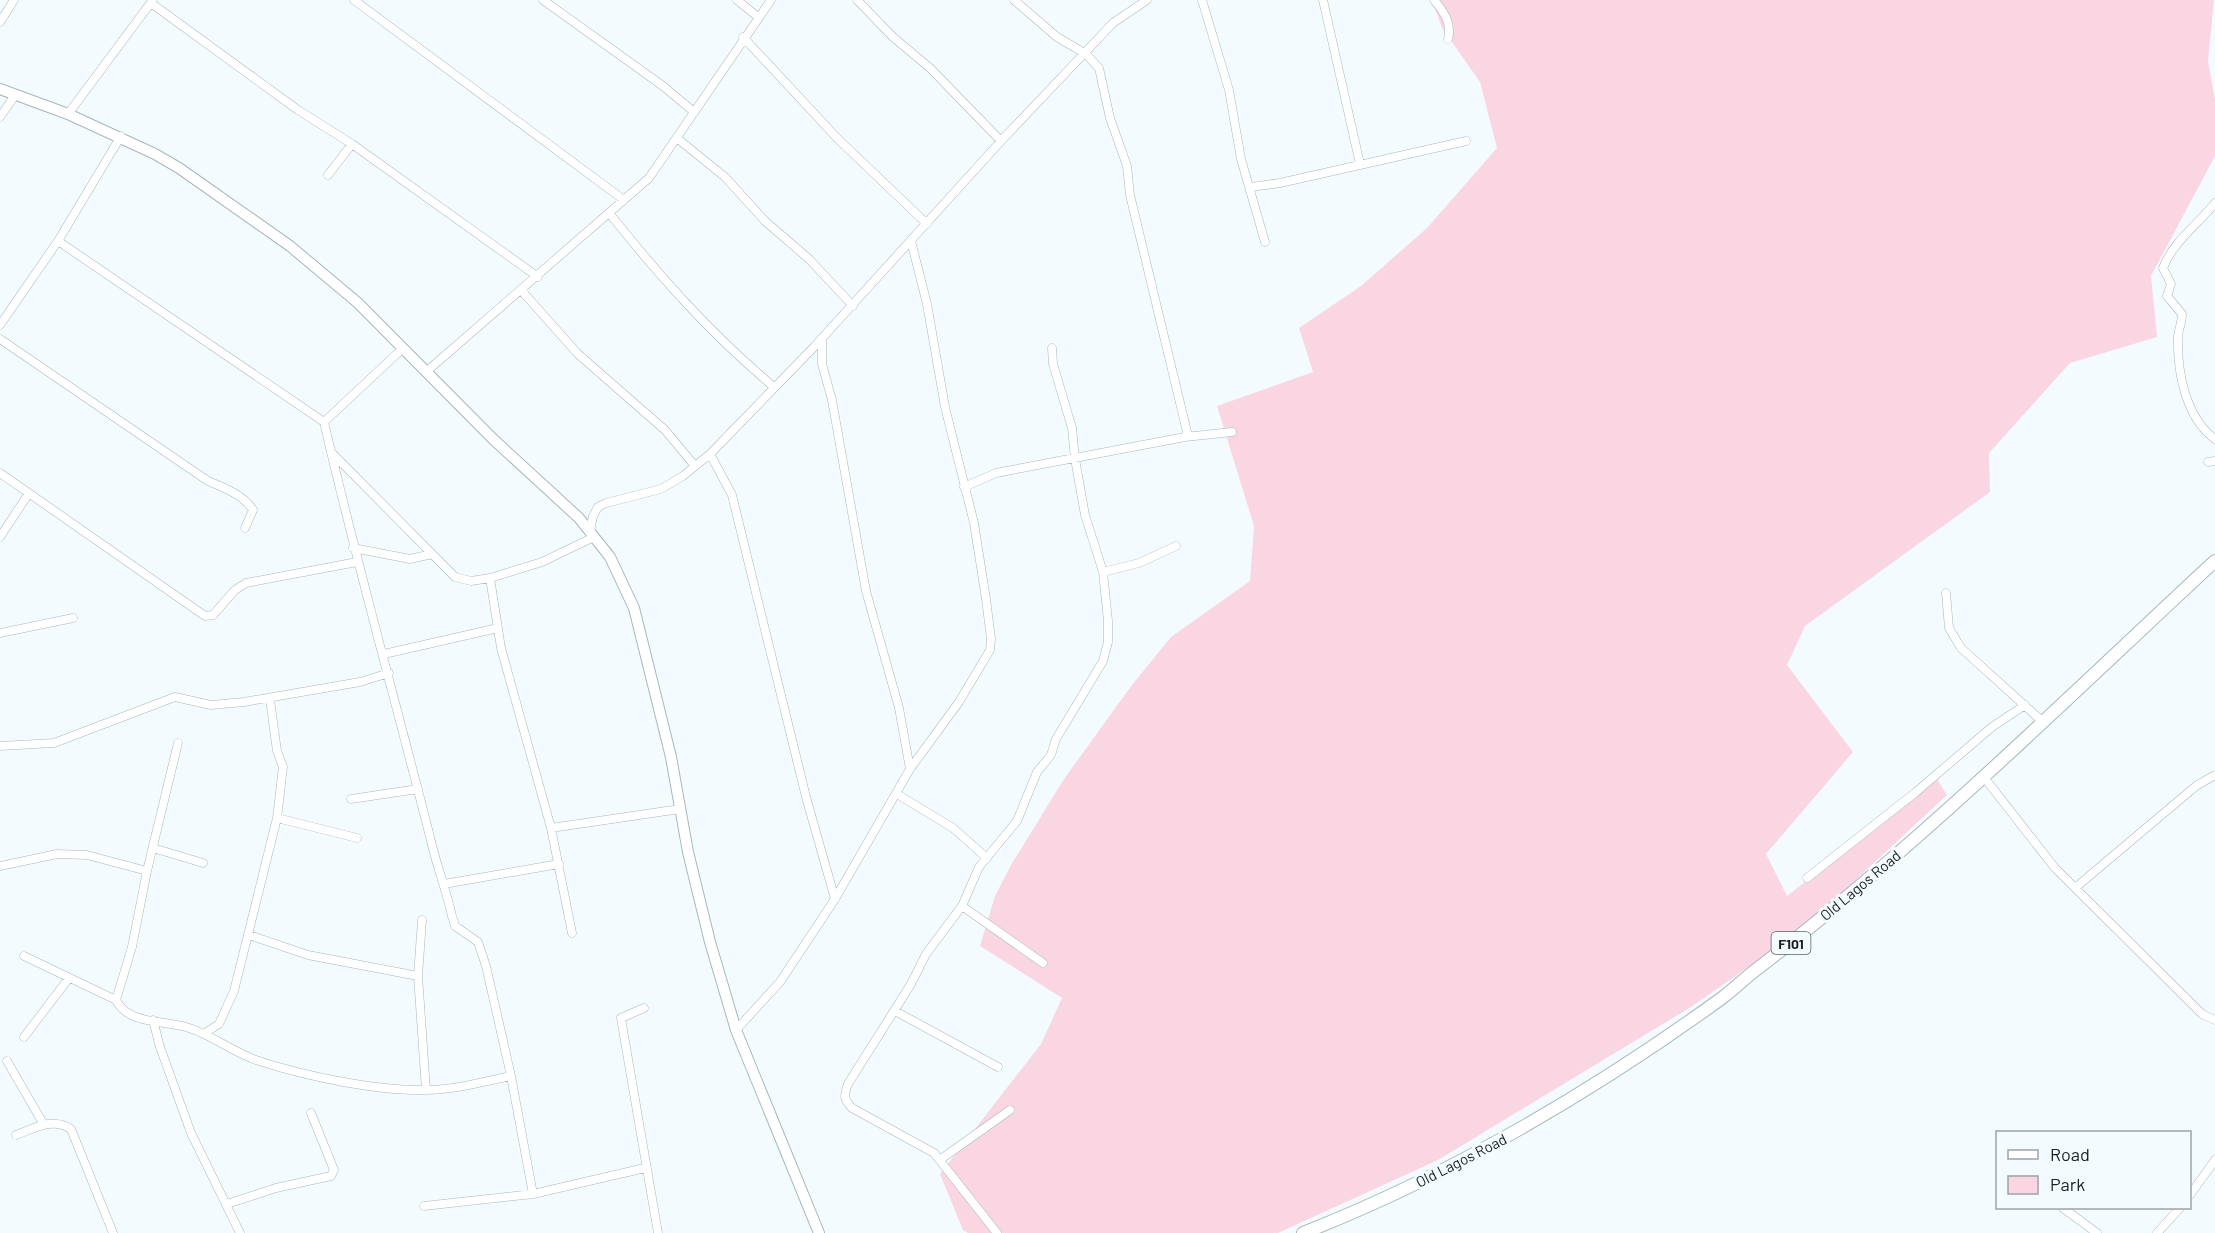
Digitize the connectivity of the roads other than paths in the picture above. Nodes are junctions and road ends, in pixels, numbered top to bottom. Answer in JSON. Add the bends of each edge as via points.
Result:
{"nodes":[{"id":1,"x":14,"y":0,"type":"edge"},
{"id":2,"x":354,"y":0,"type":"edge"},
{"id":3,"x":543,"y":0,"type":"edge"},
{"id":4,"x":737,"y":0,"type":"edge"},
{"id":5,"x":771,"y":0,"type":"edge"},
{"id":6,"x":857,"y":0,"type":"edge"},
{"id":7,"x":1014,"y":0,"type":"edge"},
{"id":8,"x":1147,"y":0,"type":"edge"},
{"id":9,"x":1202,"y":0,"type":"edge"},
{"id":10,"x":1323,"y":0,"type":"edge"},
{"id":11,"x":1434,"y":0,"type":"edge"},
{"id":12,"x":152,"y":2,"type":"edge"},
{"id":13,"x":758,"y":17,"type":"junction"},
{"id":14,"x":0,"y":22,"type":"edge"},
{"id":15,"x":743,"y":38,"type":"junction"},
{"id":16,"x":1448,"y":39,"type":"dead end"},
{"id":17,"x":1086,"y":54,"type":"junction"},
{"id":18,"x":0,"y":89,"type":"edge"},
{"id":19,"x":15,"y":95,"type":"junction"},
{"id":20,"x":694,"y":112,"type":"junction"},
{"id":21,"x":68,"y":114,"type":"junction"},
{"id":22,"x":0,"y":117,"type":"edge"},
{"id":23,"x":121,"y":136,"type":"junction"},
{"id":24,"x":678,"y":139,"type":"junction"},
{"id":25,"x":1001,"y":141,"type":"junction"},
{"id":26,"x":1466,"y":141,"type":"dead end"},
{"id":27,"x":352,"y":144,"type":"junction"},
{"id":28,"x":1360,"y":164,"type":"junction"},
{"id":29,"x":328,"y":175,"type":"dead end"},
{"id":30,"x":1251,"y":187,"type":"junction"},
{"id":31,"x":624,"y":200,"type":"junction"},
{"id":32,"x":2215,"y":203,"type":"edge"},
{"id":33,"x":610,"y":214,"type":"junction"},
{"id":34,"x":927,"y":224,"type":"junction"},
{"id":35,"x":58,"y":241,"type":"junction"},
{"id":36,"x":911,"y":241,"type":"junction"},
{"id":37,"x":1265,"y":242,"type":"dead end"},
{"id":38,"x":538,"y":277,"type":"junction"},
{"id":39,"x":521,"y":290,"type":"junction"},
{"id":40,"x":852,"y":306,"type":"junction"},
{"id":41,"x":0,"y":325,"type":"edge"},
{"id":42,"x":0,"y":339,"type":"edge"},
{"id":43,"x":822,"y":339,"type":"junction"},
{"id":44,"x":1052,"y":348,"type":"dead end"},
{"id":45,"x":402,"y":349,"type":"junction"},
{"id":46,"x":806,"y":356,"type":"junction"},
{"id":47,"x":822,"y":364,"type":"junction"},
{"id":48,"x":426,"y":372,"type":"junction"},
{"id":49,"x":774,"y":387,"type":"junction"},
{"id":50,"x":324,"y":422,"type":"junction"},
{"id":51,"x":1232,"y":432,"type":"dead end"},
{"id":52,"x":1188,"y":436,"type":"junction"},
{"id":53,"x":2215,"y":439,"type":"edge"},
{"id":54,"x":331,"y":452,"type":"junction"},
{"id":55,"x":710,"y":454,"type":"junction"},
{"id":56,"x":1075,"y":459,"type":"junction"},
{"id":57,"x":695,"y":466,"type":"junction"},
{"id":58,"x":0,"y":473,"type":"edge"},
{"id":59,"x":964,"y":487,"type":"junction"},
{"id":60,"x":29,"y":493,"type":"junction"},
{"id":61,"x":245,"y":528,"type":"dead end"},
{"id":62,"x":592,"y":534,"type":"junction"},
{"id":63,"x":0,"y":537,"type":"edge"},
{"id":64,"x":1176,"y":546,"type":"dead end"},
{"id":65,"x":353,"y":548,"type":"junction"},
{"id":66,"x":432,"y":554,"type":"junction"},
{"id":67,"x":2215,"y":561,"type":"edge"},
{"id":68,"x":357,"y":562,"type":"junction"},
{"id":69,"x":1103,"y":572,"type":"junction"},
{"id":70,"x":489,"y":578,"type":"junction"},
{"id":71,"x":1946,"y":593,"type":"dead end"},
{"id":72,"x":73,"y":618,"type":"dead end"},
{"id":73,"x":498,"y":628,"type":"junction"},
{"id":74,"x":0,"y":633,"type":"edge"},
{"id":75,"x":384,"y":654,"type":"junction"},
{"id":76,"x":389,"y":673,"type":"junction"},
{"id":77,"x":270,"y":700,"type":"junction"},
{"id":78,"x":2025,"y":705,"type":"junction"},
{"id":79,"x":2043,"y":722,"type":"junction"},
{"id":80,"x":906,"y":741,"type":"junction"},
{"id":81,"x":178,"y":743,"type":"dead end"},
{"id":82,"x":0,"y":746,"type":"edge"},
{"id":83,"x":922,"y":751,"type":"junction"},
{"id":84,"x":910,"y":769,"type":"junction"},
{"id":85,"x":1983,"y":776,"type":"junction"},
{"id":86,"x":2215,"y":776,"type":"edge"},
{"id":87,"x":418,"y":789,"type":"junction"},
{"id":88,"x":897,"y":794,"type":"junction"},
{"id":89,"x":351,"y":800,"type":"dead end"},
{"id":90,"x":680,"y":808,"type":"junction"},
{"id":91,"x":277,"y":818,"type":"junction"},
{"id":92,"x":551,"y":828,"type":"junction"},
{"id":93,"x":357,"y":838,"type":"dead end"},
{"id":94,"x":153,"y":848,"type":"junction"},
{"id":95,"x":987,"y":858,"type":"junction"},
{"id":96,"x":203,"y":863,"type":"dead end"},
{"id":97,"x":559,"y":864,"type":"junction"},
{"id":98,"x":0,"y":866,"type":"edge"},
{"id":99,"x":147,"y":871,"type":"junction"},
{"id":100,"x":1807,"y":878,"type":"dead end"},
{"id":101,"x":444,"y":884,"type":"junction"},
{"id":102,"x":2075,"y":888,"type":"junction"},
{"id":103,"x":836,"y":899,"type":"junction"},
{"id":104,"x":962,"y":906,"type":"junction"},
{"id":105,"x":422,"y":920,"type":"dead end"},
{"id":106,"x":572,"y":933,"type":"dead end"},
{"id":107,"x":249,"y":935,"type":"junction"},
{"id":108,"x":24,"y":956,"type":"dead end"},
{"id":109,"x":1043,"y":963,"type":"dead end"},
{"id":110,"x":418,"y":976,"type":"junction"},
{"id":111,"x":69,"y":978,"type":"junction"},
{"id":112,"x":116,"y":1000,"type":"junction"},
{"id":113,"x":644,"y":1008,"type":"dead end"},
{"id":114,"x":895,"y":1011,"type":"junction"},
{"id":115,"x":153,"y":1020,"type":"junction"},
{"id":116,"x":2215,"y":1020,"type":"edge"},
{"id":117,"x":736,"y":1030,"type":"junction"},
{"id":118,"x":205,"y":1033,"type":"junction"},
{"id":119,"x":24,"y":1037,"type":"dead end"},
{"id":120,"x":7,"y":1061,"type":"dead end"},
{"id":121,"x":998,"y":1067,"type":"dead end"},
{"id":122,"x":511,"y":1076,"type":"junction"},
{"id":123,"x":426,"y":1090,"type":"junction"},
{"id":124,"x":1010,"y":1110,"type":"dead end"},
{"id":125,"x":311,"y":1113,"type":"dead end"},
{"id":126,"x":44,"y":1125,"type":"junction"},
{"id":127,"x":16,"y":1135,"type":"dead end"},
{"id":128,"x":941,"y":1160,"type":"junction"},
{"id":129,"x":2215,"y":1161,"type":"edge"},
{"id":130,"x":645,"y":1168,"type":"junction"},
{"id":131,"x":533,"y":1194,"type":"junction"},
{"id":132,"x":2191,"y":1195,"type":"edge"},
{"id":133,"x":227,"y":1204,"type":"junction"},
{"id":134,"x":424,"y":1206,"type":"dead end"},
{"id":135,"x":2064,"y":1209,"type":"edge"},
{"id":136,"x":2179,"y":1209,"type":"edge"},
{"id":137,"x":113,"y":1233,"type":"edge"},
{"id":138,"x":240,"y":1233,"type":"edge"},
{"id":139,"x":658,"y":1233,"type":"edge"},
{"id":140,"x":819,"y":1233,"type":"edge"},
{"id":141,"x":997,"y":1233,"type":"edge"},
{"id":142,"x":1303,"y":1233,"type":"edge"},
{"id":143,"x":2097,"y":1233,"type":"edge"},
{"id":144,"x":2157,"y":1233,"type":"edge"}],
"edges":[{"from":1,"to":14,"type":"street"},
{"from":2,"to":31,"type":"street"},
{"from":3,"to":20,"type":"street","via":[[656,80]]},
{"from":4,"to":13,"type":"street"},
{"from":5,"to":13,"type":"street"},
{"from":6,"to":25,"type":"street"},
{"from":7,"to":17,"type":"street","via":[[1057,37]]},
{"from":8,"to":17,"type":"street","via":[[1113,23]]},
{"from":9,"to":30,"type":"street","via":[[1229,90],[1241,159]]},
{"from":10,"to":28,"type":"street"},
{"from":11,"to":16,"type":"street","via":[[1444,12],[1450,30]]},
{"from":12,"to":21,"type":"street"},
{"from":12,"to":27,"type":"street","via":[[298,110]]},
{"from":13,"to":15,"type":"street"},
{"from":15,"to":20,"type":"street"},
{"from":15,"to":34,"type":"street","via":[[837,138]]},
{"from":17,"to":25,"type":"street"},
{"from":17,"to":52,"type":"street","via":[[1099,68],[1110,118],[1123,150],[1130,195]]},
{"from":18,"to":19,"type":"street"},
{"from":19,"to":21,"type":"street"},
{"from":19,"to":22,"type":"street"},
{"from":20,"to":24,"type":"street"},
{"from":21,"to":23,"type":"street"},
{"from":23,"to":35,"type":"street"},
{"from":23,"to":45,"type":"street","via":[[179,168],[290,246],[358,303]]},
{"from":24,"to":31,"type":"street","via":[[649,178]]},
{"from":24,"to":40,"type":"street","via":[[725,177]]},
{"from":25,"to":34,"type":"street"},
{"from":26,"to":28,"type":"street"},
{"from":27,"to":29,"type":"street"},
{"from":27,"to":38,"type":"street"},
{"from":28,"to":30,"type":"street"},
{"from":30,"to":37,"type":"street"},
{"from":31,"to":33,"type":"street"},
{"from":32,"to":53,"type":"street","via":[[2168,254],[2163,268],[2171,284],[2167,296],[2182,314],[2178,339],[2183,388],[2204,429]]},
{"from":33,"to":38,"type":"street"},
{"from":33,"to":49,"type":"street","via":[[664,282],[732,352]]},
{"from":34,"to":36,"type":"street"},
{"from":35,"to":41,"type":"street"},
{"from":35,"to":50,"type":"street"},
{"from":36,"to":40,"type":"street"},
{"from":36,"to":59,"type":"street"},
{"from":38,"to":39,"type":"street"},
{"from":39,"to":48,"type":"street"},
{"from":39,"to":57,"type":"street","via":[[578,354],[665,430]]},
{"from":40,"to":43,"type":"street"},
{"from":42,"to":61,"type":"street","via":[[208,481],[251,506]]},
{"from":43,"to":46,"type":"street"},
{"from":43,"to":47,"type":"street"},
{"from":44,"to":56,"type":"street","via":[[1072,428]]},
{"from":45,"to":48,"type":"street"},
{"from":45,"to":50,"type":"street"},
{"from":46,"to":47,"type":"street"},
{"from":46,"to":49,"type":"street"},
{"from":47,"to":80,"type":"street","via":[[866,591]]},
{"from":48,"to":62,"type":"street"},
{"from":49,"to":55,"type":"street"},
{"from":50,"to":54,"type":"street"},
{"from":51,"to":52,"type":"street"},
{"from":52,"to":56,"type":"street"},
{"from":54,"to":65,"type":"street"},
{"from":54,"to":66,"type":"street"},
{"from":55,"to":57,"type":"street"},
{"from":55,"to":103,"type":"street","via":[[734,505],[806,797]]},
{"from":56,"to":59,"type":"street","via":[[996,473]]},
{"from":56,"to":69,"type":"street","via":[[1085,515]]},
{"from":57,"to":62,"type":"street","via":[[661,489],[598,507],[592,516]]},
{"from":58,"to":60,"type":"street"},
{"from":59,"to":83,"type":"street","via":[[974,523],[990,650],[959,702]]},
{"from":60,"to":63,"type":"street"},
{"from":60,"to":68,"type":"street","via":[[205,616],[213,615],[246,583]]},
{"from":62,"to":70,"type":"street","via":[[542,562]]},
{"from":62,"to":90,"type":"street","via":[[610,556],[634,608]]},
{"from":64,"to":69,"type":"street","via":[[1139,563]]},
{"from":65,"to":66,"type":"street","via":[[410,559]]},
{"from":65,"to":68,"type":"street"},
{"from":66,"to":70,"type":"street","via":[[455,577],[471,581]]},
{"from":67,"to":79,"type":"main road","name":"Old Lagos Road","number":"F101"},
{"from":68,"to":75,"type":"street"},
{"from":69,"to":95,"type":"street","via":[[1108,621],[1103,661],[1056,739],[1051,755],[1036,772],[1017,821]]},
{"from":70,"to":73,"type":"street"},
{"from":71,"to":78,"type":"street","via":[[1949,627],[1961,648]]},
{"from":72,"to":74,"type":"street"},
{"from":73,"to":75,"type":"street"},
{"from":73,"to":92,"type":"street"},
{"from":75,"to":76,"type":"street"},
{"from":76,"to":77,"type":"street"},
{"from":76,"to":87,"type":"street"},
{"from":77,"to":82,"type":"street","via":[[211,705],[175,697],[54,743]]},
{"from":77,"to":91,"type":"street","via":[[283,767]]},
{"from":78,"to":79,"type":"street"},
{"from":78,"to":100,"type":"street","via":[[1992,727]]},
{"from":79,"to":85,"type":"main road","name":"Old Lagos Road","number":"F101"},
{"from":80,"to":83,"type":"street"},
{"from":80,"to":84,"type":"street"},
{"from":81,"to":94,"type":"street"},
{"from":83,"to":84,"type":"street"},
{"from":84,"to":88,"type":"street"},
{"from":85,"to":102,"type":"street","via":[[2047,859]]},
{"from":85,"to":142,"type":"main road","name":"Old Lagos Road","number":"F101","via":[[1806,932],[1656,1045],[1571,1101],[1460,1162]]},
{"from":86,"to":102,"type":"street","via":[[2196,786]]},
{"from":87,"to":89,"type":"street"},
{"from":87,"to":101,"type":"street"},
{"from":88,"to":95,"type":"street","via":[[952,828]]},
{"from":88,"to":103,"type":"street"},
{"from":90,"to":92,"type":"street"},
{"from":90,"to":117,"type":"street","via":[[710,942]]},
{"from":91,"to":93,"type":"street"},
{"from":91,"to":107,"type":"street"},
{"from":92,"to":97,"type":"street"},
{"from":94,"to":96,"type":"street"},
{"from":94,"to":99,"type":"street"},
{"from":95,"to":104,"type":"street"},
{"from":97,"to":101,"type":"street"},
{"from":97,"to":106,"type":"street"},
{"from":98,"to":99,"type":"street","via":[[57,854],[87,855]]},
{"from":99,"to":112,"type":"street","via":[[132,947]]},
{"from":101,"to":122,"type":"street","via":[[455,926],[478,942]]},
{"from":102,"to":116,"type":"street","via":[[2202,1014]]},
{"from":103,"to":117,"type":"street","via":[[780,982]]},
{"from":104,"to":109,"type":"street"},
{"from":104,"to":114,"type":"street","via":[[926,954]]},
{"from":105,"to":110,"type":"street"},
{"from":107,"to":110,"type":"street","via":[[308,955]]},
{"from":107,"to":118,"type":"street","via":[[227,1011],[219,1024]]},
{"from":108,"to":111,"type":"street"},
{"from":110,"to":123,"type":"street"},
{"from":111,"to":112,"type":"street"},
{"from":111,"to":119,"type":"street"},
{"from":112,"to":115,"type":"street","via":[[130,1016]]},
{"from":113,"to":130,"type":"street","via":[[621,1018]]},
{"from":114,"to":121,"type":"street"},
{"from":114,"to":128,"type":"street","via":[[844,1095],[852,1108],[913,1139]]},
{"from":115,"to":118,"type":"street"},
{"from":115,"to":133,"type":"street","via":[[191,1133]]},
{"from":117,"to":140,"type":"street"},
{"from":118,"to":123,"type":"street","via":[[233,1051],[259,1061],[365,1084]]},
{"from":120,"to":126,"type":"street"},
{"from":122,"to":123,"type":"street"},
{"from":122,"to":131,"type":"street"},
{"from":124,"to":128,"type":"street"},
{"from":125,"to":133,"type":"street","via":[[334,1170],[331,1176]]},
{"from":126,"to":127,"type":"street"},
{"from":126,"to":137,"type":"street","via":[[62,1123],[70,1129]]},
{"from":128,"to":141,"type":"street"},
{"from":129,"to":132,"type":"street"},
{"from":130,"to":131,"type":"street"},
{"from":130,"to":139,"type":"street"},
{"from":131,"to":134,"type":"street"},
{"from":133,"to":138,"type":"street"},
{"from":135,"to":143,"type":"street"},
{"from":136,"to":144,"type":"street"}]}
